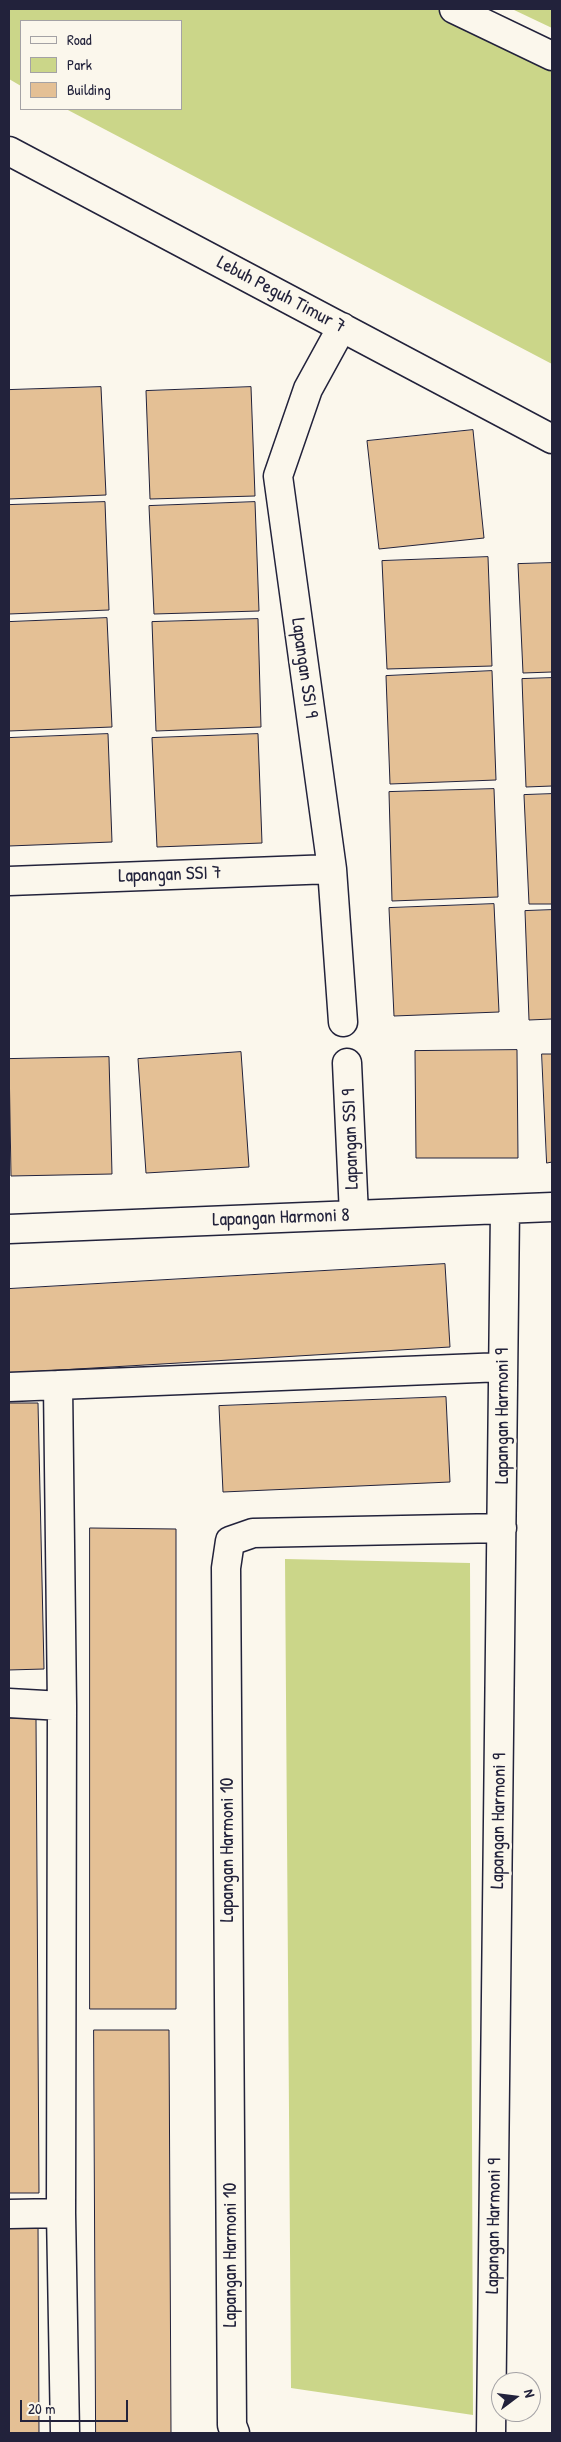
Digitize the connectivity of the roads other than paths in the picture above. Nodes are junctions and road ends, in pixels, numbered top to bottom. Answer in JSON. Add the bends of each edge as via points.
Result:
{"nodes":[{"id":1,"x":454,"y":9,"type":"edge"},
{"id":2,"x":552,"y":56,"type":"edge"},
{"id":3,"x":9,"y":151,"type":"edge"},
{"id":4,"x":342,"y":327,"type":"junction"},
{"id":5,"x":552,"y":438,"type":"edge"},
{"id":6,"x":332,"y":868,"type":"junction"},
{"id":7,"x":9,"y":881,"type":"edge"},
{"id":8,"x":343,"y":1022,"type":"dead end"},
{"id":9,"x":348,"y":1063,"type":"dead end"},
{"id":10,"x":552,"y":1207,"type":"edge"},
{"id":11,"x":505,"y":1209,"type":"junction"},
{"id":12,"x":354,"y":1215,"type":"junction"},
{"id":13,"x":9,"y":1229,"type":"edge"},
{"id":14,"x":503,"y":1367,"type":"junction"},
{"id":15,"x":58,"y":1385,"type":"junction"},
{"id":16,"x":9,"y":1387,"type":"edge"},
{"id":17,"x":502,"y":1528,"type":"junction"},
{"id":18,"x":9,"y":1703,"type":"edge"},
{"id":19,"x":62,"y":1706,"type":"junction"},
{"id":20,"x":61,"y":2213,"type":"junction"},
{"id":21,"x":9,"y":2214,"type":"edge"},
{"id":22,"x":65,"y":2433,"type":"edge"},
{"id":23,"x":235,"y":2433,"type":"edge"},
{"id":24,"x":491,"y":2433,"type":"edge"}],
"edges":[{"from":1,"to":2,"type":"street"},
{"from":3,"to":4,"type":"street","name":"Lebuh Peguh Timur 7"},
{"from":4,"to":5,"type":"street","name":"Lebuh Peguh Timur 7"},
{"from":4,"to":6,"type":"street","name":"Lapangan SSI 9","via":[[308,389],[278,476]]},
{"from":6,"to":7,"type":"street","name":"Lapangan SSI 7"},
{"from":6,"to":8,"type":"street","name":"Lapangan SSI 9"},
{"from":9,"to":12,"type":"street","name":"Lapangan SSI 9"},
{"from":10,"to":11,"type":"street","name":"Lapangan Harmoni 8"},
{"from":11,"to":12,"type":"street","name":"Lapangan Harmoni 8"},
{"from":11,"to":14,"type":"street","name":"Lapangan Harmoni 9"},
{"from":12,"to":13,"type":"street","name":"Lapangan Harmoni 8"},
{"from":14,"to":15,"type":"street"},
{"from":14,"to":17,"type":"street","name":"Lapangan Harmoni 9"},
{"from":15,"to":16,"type":"street"},
{"from":15,"to":19,"type":"street"},
{"from":17,"to":23,"type":"street","name":"Lapangan Harmoni 10","via":[[253,1533],[230,1541],[226,1578],[232,2425]]},
{"from":17,"to":24,"type":"street","name":"Lapangan Harmoni 9"},
{"from":18,"to":19,"type":"street"},
{"from":19,"to":20,"type":"street"},
{"from":20,"to":21,"type":"street"},
{"from":20,"to":22,"type":"street"}]}
